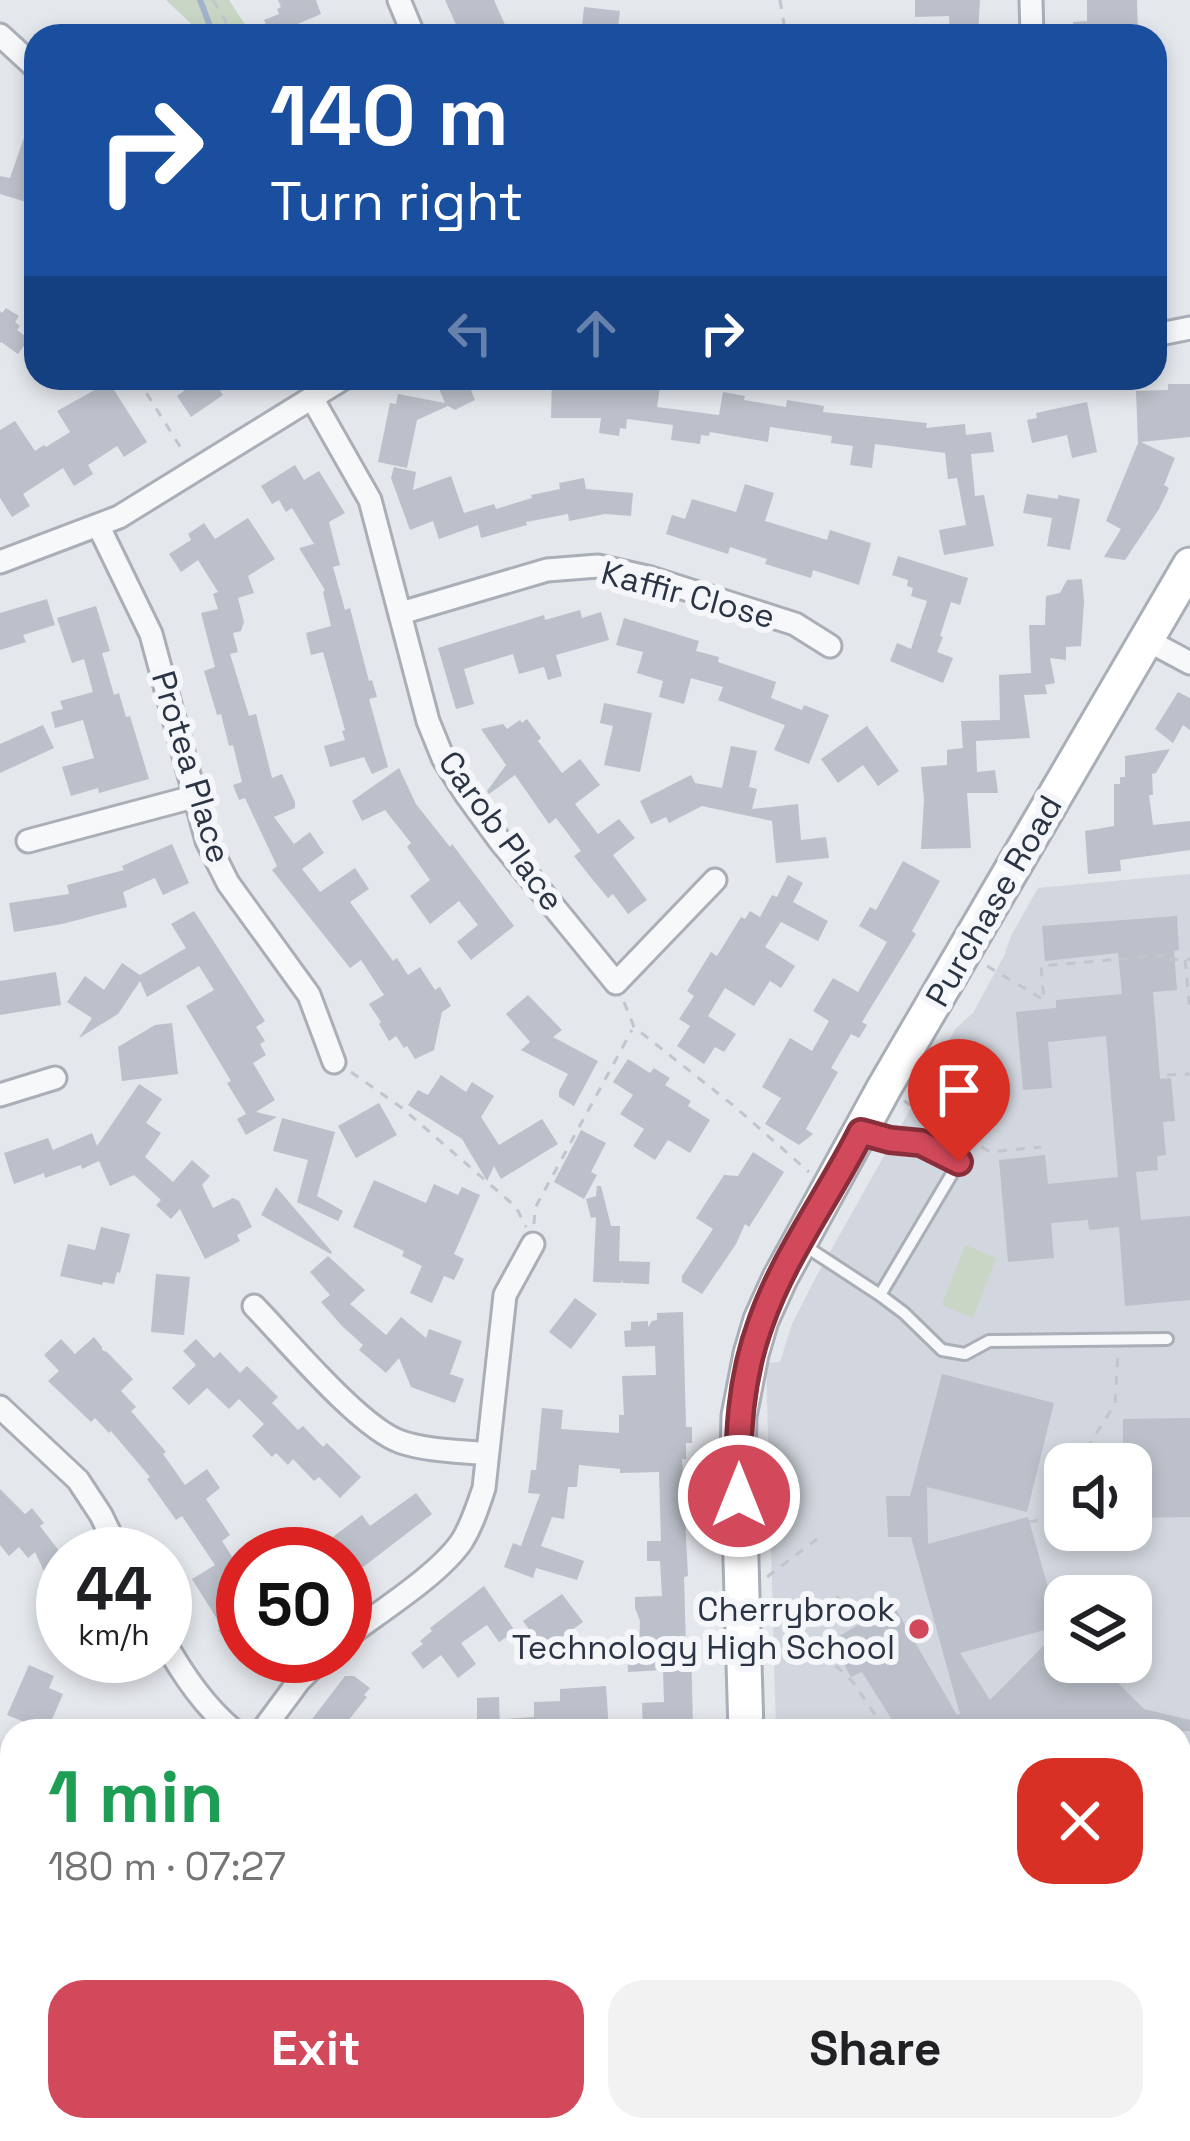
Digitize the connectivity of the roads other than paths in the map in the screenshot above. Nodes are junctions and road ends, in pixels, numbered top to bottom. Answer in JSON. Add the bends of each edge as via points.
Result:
{"nodes":[{"id":1,"x":0,"y":35,"type":"edge"},
{"id":2,"x":24,"y":57,"type":"edge"},
{"id":3,"x":325,"y":390,"type":"edge"},
{"id":4,"x":312,"y":398,"type":"junction"},
{"id":5,"x":99,"y":526,"type":"junction"},
{"id":6,"x":0,"y":562,"type":"edge"},
{"id":7,"x":1190,"y":565,"type":"edge"},
{"id":8,"x":401,"y":613,"type":"junction"},
{"id":9,"x":1147,"y":640,"type":"junction"},
{"id":10,"x":830,"y":646,"type":"dead end"},
{"id":11,"x":1190,"y":663,"type":"edge"},
{"id":12,"x":193,"y":796,"type":"junction"},
{"id":13,"x":28,"y":841,"type":"dead end"},
{"id":14,"x":715,"y":880,"type":"dead end"},
{"id":15,"x":334,"y":1061,"type":"road end"},
{"id":16,"x":55,"y":1078,"type":"dead end"},
{"id":17,"x":0,"y":1095,"type":"edge"},
{"id":18,"x":861,"y":1132,"type":"junction"},
{"id":19,"x":799,"y":1242,"type":"junction"},
{"id":20,"x":533,"y":1244,"type":"road end"},
{"id":21,"x":880,"y":1295,"type":"junction"},
{"id":22,"x":254,"y":1306,"type":"dead end"},
{"id":23,"x":1167,"y":1339,"type":"dead end"},
{"id":24,"x":0,"y":1407,"type":"edge"},
{"id":25,"x":487,"y":1454,"type":"junction"},
{"id":26,"x":107,"y":1527,"type":"edge"},
{"id":27,"x":372,"y":1617,"type":"edge"},
{"id":28,"x":190,"y":1683,"type":"edge"},
{"id":29,"x":298,"y":1683,"type":"edge"},
{"id":30,"x":219,"y":1719,"type":"edge"},
{"id":31,"x":271,"y":1719,"type":"edge"},
{"id":32,"x":746,"y":1719,"type":"edge"}],
"edges":[{"from":1,"to":2,"type":"street"},
{"from":3,"to":4,"type":"street"},
{"from":4,"to":5,"type":"street"},
{"from":4,"to":8,"type":"street","name":"Carob Place","via":[[370,500]]},
{"from":5,"to":6,"type":"street"},
{"from":5,"to":12,"type":"street","name":"Protea Place","via":[[151,634]]},
{"from":7,"to":9,"type":"main road","name":"Purchase Road"},
{"from":8,"to":10,"type":"street","name":"Kaffir Close","via":[[547,570],[598,566],[795,624]]},
{"from":8,"to":14,"type":"street","name":"Carob Place","via":[[443,758],[616,983]]},
{"from":9,"to":11,"type":"street"},
{"from":9,"to":18,"type":"main road","name":"Purchase Road"},
{"from":12,"to":13,"type":"street"},
{"from":12,"to":15,"type":"street","name":"Protea Place","via":[[228,883],[308,995]]},
{"from":16,"to":17,"type":"street"},
{"from":18,"to":19,"type":"main road","name":"Purchase Road"},
{"from":18,"to":21,"type":"lane","via":[[921,1143],[959,1162]]},
{"from":19,"to":21,"type":"lane"},
{"from":19,"to":32,"type":"main road","name":"Purchase Road","via":[[761,1320],[740,1416]]},
{"from":20,"to":25,"type":"street","via":[[506,1295]]},
{"from":21,"to":23,"type":"lane","via":[[942,1350],[964,1354],[989,1342]]},
{"from":22,"to":25,"type":"street","via":[[368,1423],[399,1441]]},
{"from":24,"to":26,"type":"street","via":[[78,1480]]},
{"from":25,"to":27,"type":"street","via":[[484,1489],[461,1542]]},
{"from":28,"to":30,"type":"street"},
{"from":29,"to":31,"type":"street"}]}
